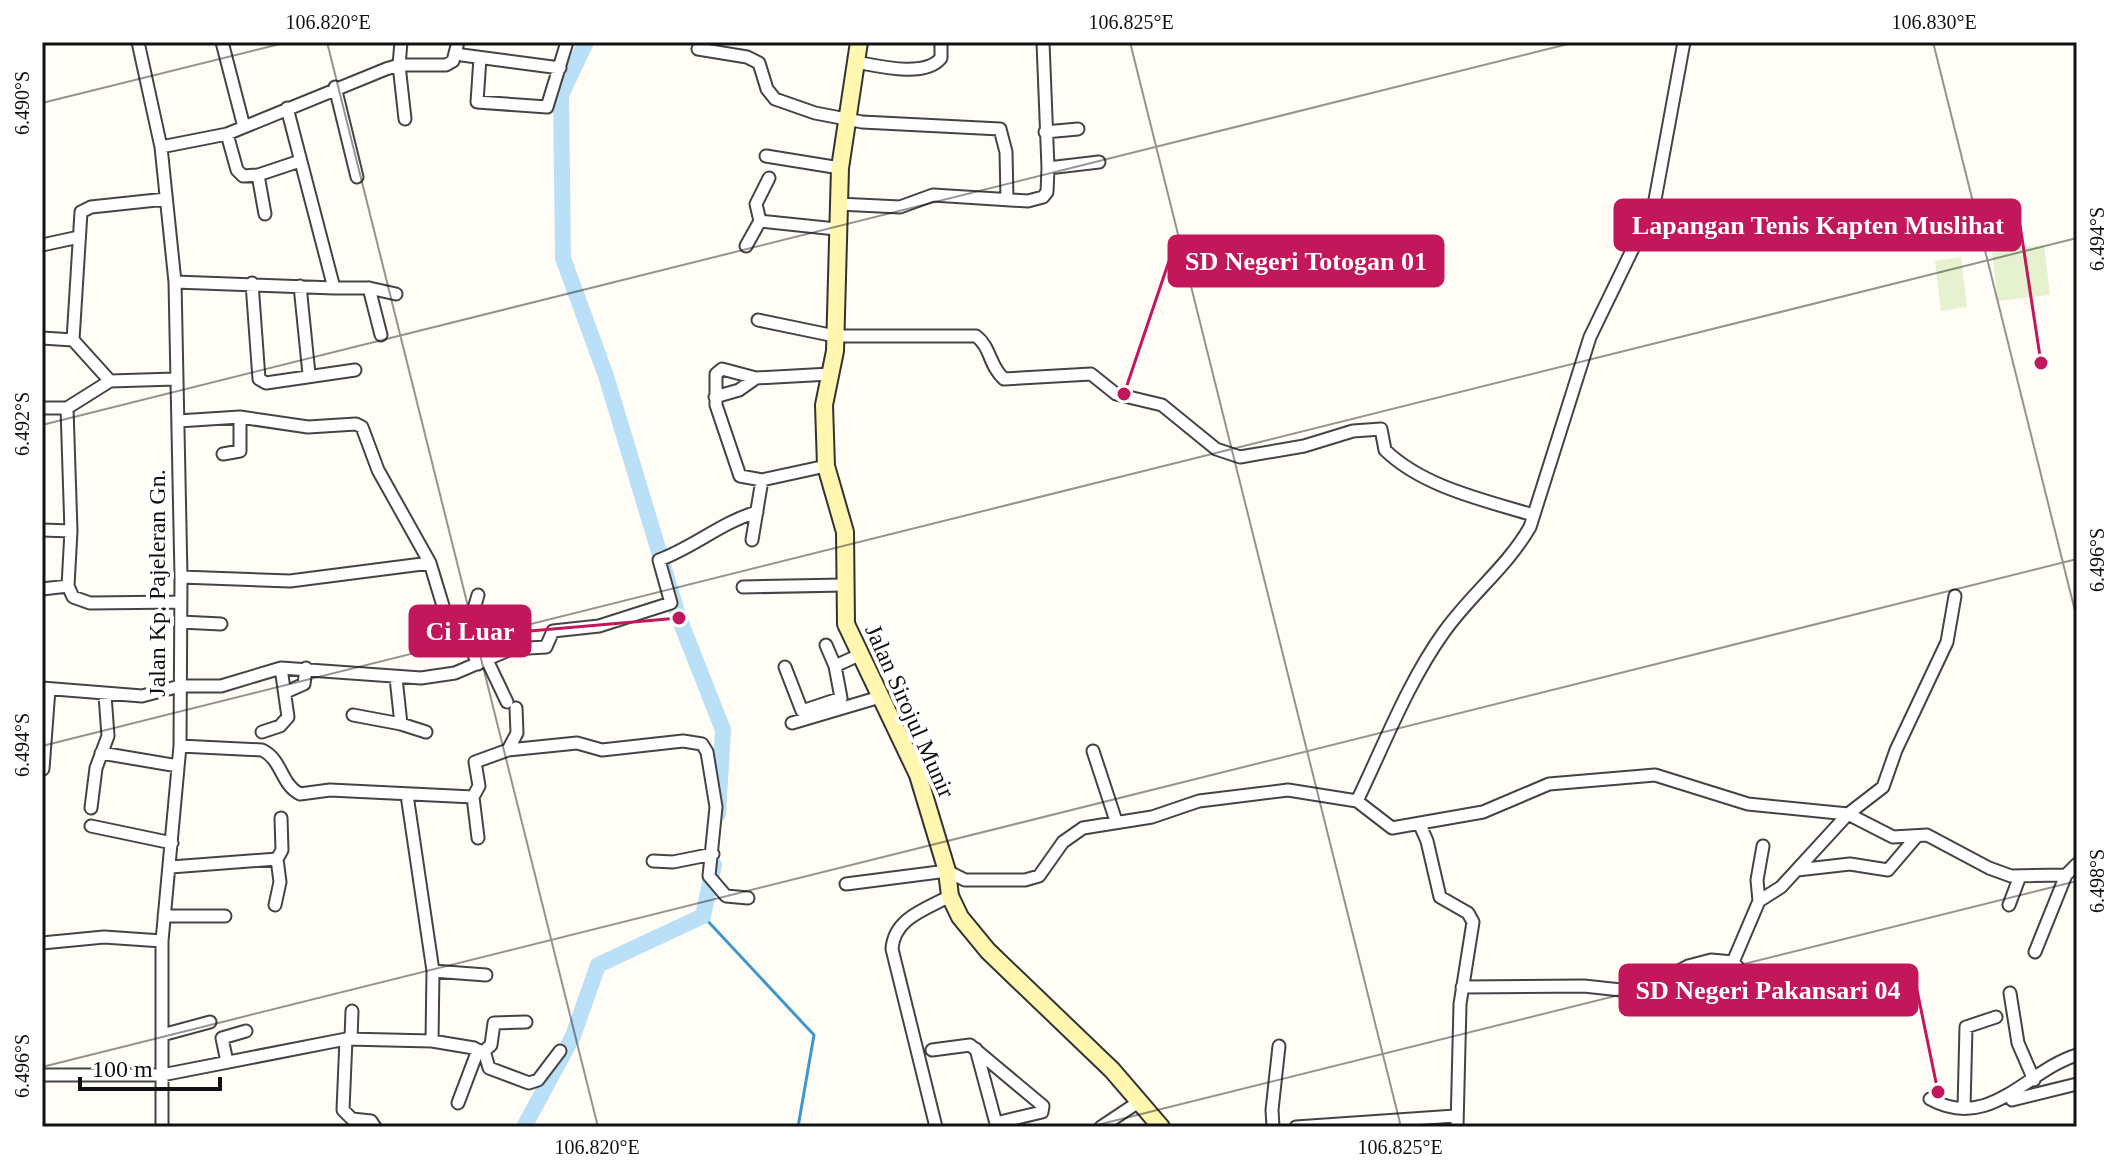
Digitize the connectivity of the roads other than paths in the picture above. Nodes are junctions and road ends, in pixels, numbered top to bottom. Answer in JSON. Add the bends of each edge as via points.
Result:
{"nodes":[{"id":1,"x":138,"y":42,"type":"edge"},
{"id":2,"x":222,"y":42,"type":"edge"},
{"id":3,"x":401,"y":42,"type":"edge"},
{"id":4,"x":567,"y":42,"type":"edge"},
{"id":5,"x":859,"y":42,"type":"edge"},
{"id":6,"x":941,"y":42,"type":"edge"},
{"id":7,"x":1043,"y":42,"type":"edge"},
{"id":8,"x":1684,"y":42,"type":"edge"},
{"id":9,"x":456,"y":45,"type":"edge"},
{"id":10,"x":698,"y":49,"type":"dead end"},
{"id":11,"x":480,"y":58,"type":"junction"},
{"id":12,"x":856,"y":62,"type":"junction"},
{"id":13,"x":399,"y":65,"type":"junction"},
{"id":14,"x":560,"y":68,"type":"junction"},
{"id":15,"x":335,"y":87,"type":"junction"},
{"id":16,"x":287,"y":108,"type":"junction"},
{"id":17,"x":405,"y":119,"type":"dead end"},
{"id":18,"x":847,"y":120,"type":"junction"},
{"id":19,"x":244,"y":127,"type":"junction"},
{"id":20,"x":1078,"y":129,"type":"dead end"},
{"id":21,"x":1045,"y":132,"type":"junction"},
{"id":22,"x":227,"y":134,"type":"junction"},
{"id":23,"x":161,"y":147,"type":"junction"},
{"id":24,"x":766,"y":156,"type":"dead end"},
{"id":25,"x":300,"y":161,"type":"junction"},
{"id":26,"x":1099,"y":162,"type":"dead end"},
{"id":27,"x":840,"y":168,"type":"junction"},
{"id":28,"x":1048,"y":168,"type":"junction"},
{"id":29,"x":258,"y":175,"type":"junction"},
{"id":30,"x":357,"y":177,"type":"dead end"},
{"id":31,"x":769,"y":178,"type":"dead end"},
{"id":32,"x":166,"y":199,"type":"junction"},
{"id":33,"x":1007,"y":199,"type":"junction"},
{"id":34,"x":838,"y":204,"type":"junction"},
{"id":35,"x":265,"y":214,"type":"dead end"},
{"id":36,"x":760,"y":221,"type":"junction"},
{"id":37,"x":836,"y":229,"type":"junction"},
{"id":38,"x":79,"y":237,"type":"junction"},
{"id":39,"x":42,"y":245,"type":"edge"},
{"id":40,"x":746,"y":246,"type":"dead end"},
{"id":41,"x":175,"y":282,"type":"junction"},
{"id":42,"x":252,"y":283,"type":"junction"},
{"id":43,"x":300,"y":286,"type":"junction"},
{"id":44,"x":334,"y":288,"type":"junction"},
{"id":45,"x":369,"y":288,"type":"junction"},
{"id":46,"x":396,"y":294,"type":"dead end"},
{"id":47,"x":758,"y":320,"type":"dead end"},
{"id":48,"x":381,"y":335,"type":"dead end"},
{"id":49,"x":835,"y":336,"type":"junction"},
{"id":50,"x":42,"y":338,"type":"edge"},
{"id":51,"x":73,"y":340,"type":"junction"},
{"id":52,"x":355,"y":370,"type":"dead end"},
{"id":53,"x":309,"y":374,"type":"junction"},
{"id":54,"x":830,"y":374,"type":"junction"},
{"id":55,"x":756,"y":378,"type":"junction"},
{"id":56,"x":175,"y":379,"type":"junction"},
{"id":57,"x":110,"y":381,"type":"junction"},
{"id":58,"x":715,"y":397,"type":"junction"},
{"id":59,"x":42,"y":408,"type":"edge"},
{"id":60,"x":67,"y":408,"type":"junction"},
{"id":61,"x":240,"y":417,"type":"junction"},
{"id":62,"x":178,"y":421,"type":"junction"},
{"id":63,"x":223,"y":454,"type":"dead end"},
{"id":64,"x":826,"y":466,"type":"junction"},
{"id":65,"x":762,"y":480,"type":"junction"},
{"id":66,"x":757,"y":512,"type":"junction"},
{"id":67,"x":1533,"y":515,"type":"junction"},
{"id":68,"x":42,"y":530,"type":"edge"},
{"id":69,"x":71,"y":531,"type":"junction"},
{"id":70,"x":752,"y":540,"type":"dead end"},
{"id":71,"x":430,"y":563,"type":"junction"},
{"id":72,"x":181,"y":577,"type":"junction"},
{"id":73,"x":844,"y":585,"type":"junction"},
{"id":74,"x":68,"y":586,"type":"junction"},
{"id":75,"x":743,"y":587,"type":"dead end"},
{"id":76,"x":42,"y":589,"type":"edge"},
{"id":77,"x":478,"y":595,"type":"dead end"},
{"id":78,"x":1955,"y":596,"type":"dead end"},
{"id":79,"x":181,"y":602,"type":"junction"},
{"id":80,"x":181,"y":622,"type":"junction"},
{"id":81,"x":221,"y":624,"type":"dead end"},
{"id":82,"x":468,"y":629,"type":"junction"},
{"id":83,"x":826,"y":645,"type":"dead end"},
{"id":84,"x":859,"y":655,"type":"junction"},
{"id":85,"x":482,"y":661,"type":"junction"},
{"id":86,"x":835,"y":666,"type":"junction"},
{"id":87,"x":785,"y":667,"type":"dead end"},
{"id":88,"x":281,"y":668,"type":"junction"},
{"id":89,"x":306,"y":668,"type":"junction"},
{"id":90,"x":396,"y":678,"type":"junction"},
{"id":91,"x":180,"y":686,"type":"junction"},
{"id":92,"x":45,"y":689,"type":"edge"},
{"id":93,"x":286,"y":692,"type":"junction"},
{"id":94,"x":105,"y":695,"type":"junction"},
{"id":95,"x":880,"y":697,"type":"junction"},
{"id":96,"x":353,"y":715,"type":"dead end"},
{"id":97,"x":792,"y":723,"type":"dead end"},
{"id":98,"x":401,"y":724,"type":"junction"},
{"id":99,"x":262,"y":732,"type":"dead end"},
{"id":100,"x":426,"y":732,"type":"dead end"},
{"id":101,"x":180,"y":746,"type":"junction"},
{"id":102,"x":508,"y":750,"type":"junction"},
{"id":103,"x":1093,"y":751,"type":"dead end"},
{"id":104,"x":101,"y":753,"type":"junction"},
{"id":105,"x":178,"y":766,"type":"junction"},
{"id":106,"x":43,"y":769,"type":"edge"},
{"id":107,"x":407,"y":795,"type":"junction"},
{"id":108,"x":473,"y":797,"type":"junction"},
{"id":109,"x":1357,"y":801,"type":"junction"},
{"id":110,"x":91,"y":808,"type":"dead end"},
{"id":111,"x":1848,"y":814,"type":"junction"},
{"id":112,"x":281,"y":818,"type":"dead end"},
{"id":113,"x":1116,"y":821,"type":"junction"},
{"id":114,"x":1420,"y":825,"type":"junction"},
{"id":115,"x":91,"y":826,"type":"dead end"},
{"id":116,"x":1917,"y":836,"type":"junction"},
{"id":117,"x":478,"y":838,"type":"dead end"},
{"id":118,"x":172,"y":843,"type":"junction"},
{"id":119,"x":1763,"y":846,"type":"dead end"},
{"id":120,"x":713,"y":854,"type":"junction"},
{"id":121,"x":277,"y":859,"type":"junction"},
{"id":122,"x":653,"y":861,"type":"dead end"},
{"id":123,"x":2077,"y":864,"type":"edge"},
{"id":124,"x":171,"y":867,"type":"junction"},
{"id":125,"x":1797,"y":870,"type":"junction"},
{"id":126,"x":947,"y":871,"type":"junction"},
{"id":127,"x":2066,"y":875,"type":"junction"},
{"id":128,"x":2020,"y":876,"type":"junction"},
{"id":129,"x":846,"y":884,"type":"dead end"},
{"id":130,"x":950,"y":896,"type":"junction"},
{"id":131,"x":748,"y":898,"type":"dead end"},
{"id":132,"x":1759,"y":901,"type":"junction"},
{"id":133,"x":275,"y":905,"type":"dead end"},
{"id":134,"x":2009,"y":905,"type":"dead end"},
{"id":135,"x":164,"y":916,"type":"junction"},
{"id":136,"x":225,"y":916,"type":"dead end"},
{"id":137,"x":162,"y":941,"type":"junction"},
{"id":138,"x":42,"y":943,"type":"edge"},
{"id":139,"x":2035,"y":952,"type":"dead end"},
{"id":140,"x":1733,"y":962,"type":"junction"},
{"id":141,"x":433,"y":971,"type":"junction"},
{"id":142,"x":486,"y":975,"type":"dead end"},
{"id":143,"x":1747,"y":977,"type":"dead end"},
{"id":144,"x":1462,"y":987,"type":"junction"},
{"id":145,"x":2010,"y":993,"type":"dead end"},
{"id":146,"x":352,"y":1011,"type":"dead end"},
{"id":147,"x":1996,"y":1017,"type":"dead end"},
{"id":148,"x":210,"y":1022,"type":"dead end"},
{"id":149,"x":526,"y":1022,"type":"dead end"},
{"id":150,"x":246,"y":1031,"type":"dead end"},
{"id":151,"x":162,"y":1035,"type":"junction"},
{"id":152,"x":349,"y":1039,"type":"junction"},
{"id":153,"x":432,"y":1041,"type":"junction"},
{"id":154,"x":1279,"y":1046,"type":"dead end"},
{"id":155,"x":976,"y":1049,"type":"junction"},
{"id":156,"x":932,"y":1050,"type":"dead end"},
{"id":157,"x":480,"y":1051,"type":"junction"},
{"id":158,"x":560,"y":1051,"type":"dead end"},
{"id":159,"x":2077,"y":1055,"type":"edge"},
{"id":160,"x":227,"y":1062,"type":"junction"},
{"id":161,"x":1003,"y":1072,"type":"junction"},
{"id":162,"x":42,"y":1075,"type":"edge"},
{"id":163,"x":162,"y":1075,"type":"junction"},
{"id":164,"x":984,"y":1078,"type":"junction"},
{"id":165,"x":2034,"y":1080,"type":"junction"},
{"id":166,"x":2077,"y":1084,"type":"edge"},
{"id":167,"x":1930,"y":1099,"type":"dead end"},
{"id":168,"x":1140,"y":1101,"type":"junction"},
{"id":169,"x":458,"y":1103,"type":"dead end"},
{"id":170,"x":1964,"y":1110,"type":"junction"},
{"id":171,"x":1456,"y":1121,"type":"edge"},
{"id":172,"x":997,"y":1125,"type":"edge"},
{"id":173,"x":162,"y":1127,"type":"edge"},
{"id":174,"x":375,"y":1127,"type":"edge"},
{"id":175,"x":936,"y":1127,"type":"edge"},
{"id":176,"x":1101,"y":1127,"type":"edge"},
{"id":177,"x":1161,"y":1127,"type":"edge"},
{"id":178,"x":1273,"y":1127,"type":"edge"},
{"id":179,"x":1296,"y":1127,"type":"edge"}],
"edges":[{"from":1,"to":23,"type":"street","name":"Jalan Kp. Pajeleran Gn."},
{"from":2,"to":19,"type":"street"},
{"from":3,"to":13,"type":"street"},
{"from":4,"to":14,"type":"street"},
{"from":5,"to":12,"type":"street","name":"Jalan Sirojul Munir"},
{"from":6,"to":12,"type":"street","via":[[941,58],[931,66]]},
{"from":7,"to":21,"type":"street"},
{"from":8,"to":67,"type":"street","via":[[1654,205],[1590,337]]},
{"from":9,"to":11,"type":"street"},
{"from":9,"to":13,"type":"street","via":[[453,61],[446,65]]},
{"from":10,"to":18,"type":"street","via":[[747,57],[759,63],[775,99]]},
{"from":11,"to":14,"type":"street"},
{"from":11,"to":14,"type":"street","via":[[477,102],[547,107]]},
{"from":12,"to":18,"type":"street","name":"Jalan Sirojul Munir"},
{"from":13,"to":15,"type":"street"},
{"from":13,"to":17,"type":"street"},
{"from":15,"to":16,"type":"street"},
{"from":15,"to":30,"type":"street"},
{"from":16,"to":19,"type":"street"},
{"from":16,"to":25,"type":"street"},
{"from":18,"to":27,"type":"street","name":"Jalan Sirojul Munir"},
{"from":18,"to":33,"type":"street","via":[[1000,129]]},
{"from":19,"to":22,"type":"street"},
{"from":20,"to":21,"type":"street"},
{"from":21,"to":28,"type":"street"},
{"from":22,"to":23,"type":"street"},
{"from":22,"to":29,"type":"street","via":[[239,173]]},
{"from":23,"to":32,"type":"street","name":"Jalan Kp. Pajeleran Gn."},
{"from":24,"to":27,"type":"street"},
{"from":25,"to":29,"type":"street"},
{"from":25,"to":44,"type":"street"},
{"from":26,"to":28,"type":"street"},
{"from":27,"to":34,"type":"street","name":"Jalan Sirojul Munir"},
{"from":28,"to":33,"type":"street","via":[[1043,197]]},
{"from":29,"to":35,"type":"street"},
{"from":31,"to":36,"type":"street","via":[[756,204]]},
{"from":32,"to":38,"type":"street","via":[[85,209]]},
{"from":32,"to":41,"type":"street","name":"Jalan Kp. Pajeleran Gn."},
{"from":33,"to":34,"type":"street","via":[[933,195],[900,207]]},
{"from":34,"to":37,"type":"street","name":"Jalan Sirojul Munir"},
{"from":36,"to":37,"type":"street"},
{"from":36,"to":40,"type":"street"},
{"from":37,"to":49,"type":"street","name":"Jalan Sirojul Munir"},
{"from":38,"to":39,"type":"street"},
{"from":38,"to":51,"type":"street"},
{"from":41,"to":42,"type":"street"},
{"from":41,"to":56,"type":"street","name":"Jalan Kp. Pajeleran Gn."},
{"from":42,"to":43,"type":"street"},
{"from":42,"to":53,"type":"street","via":[[257,376],[266,383]]},
{"from":43,"to":44,"type":"street"},
{"from":43,"to":53,"type":"street"},
{"from":44,"to":45,"type":"street"},
{"from":45,"to":46,"type":"street"},
{"from":45,"to":48,"type":"street"},
{"from":47,"to":49,"type":"street"},
{"from":49,"to":54,"type":"street","name":"Jalan Sirojul Munir"},
{"from":49,"to":67,"type":"street","via":[[976,336],[1004,379],[1091,374],[1116,394],[1162,405],[1216,449],[1240,457],[1381,429],[1385,450],[1397,460],[1453,489]]},
{"from":50,"to":51,"type":"street"},
{"from":51,"to":57,"type":"street"},
{"from":52,"to":53,"type":"street"},
{"from":54,"to":55,"type":"street"},
{"from":54,"to":64,"type":"street","name":"Jalan Sirojul Munir","via":[[824,405]]},
{"from":55,"to":58,"type":"street"},
{"from":55,"to":58,"type":"street","via":[[719,370]]},
{"from":56,"to":57,"type":"street"},
{"from":56,"to":62,"type":"street","name":"Jalan Kp. Pajeleran Gn."},
{"from":57,"to":60,"type":"street"},
{"from":58,"to":65,"type":"street","via":[[737,471]]},
{"from":59,"to":60,"type":"street"},
{"from":60,"to":69,"type":"street"},
{"from":61,"to":62,"type":"street"},
{"from":61,"to":63,"type":"street","via":[[239,452]]},
{"from":61,"to":71,"type":"street","via":[[308,427],[362,427],[378,470]]},
{"from":62,"to":72,"type":"street","name":"Jalan Kp. Pajeleran Gn."},
{"from":64,"to":65,"type":"street"},
{"from":64,"to":73,"type":"street","name":"Jalan Sirojul Munir","via":[[845,532]]},
{"from":65,"to":66,"type":"street"},
{"from":66,"to":70,"type":"street"},
{"from":66,"to":85,"type":"street","via":[[737,517],[659,560],[671,603],[599,626],[553,631],[546,647],[514,648]]},
{"from":67,"to":109,"type":"street","via":[[1514,553],[1429,654]]},
{"from":68,"to":69,"type":"street"},
{"from":69,"to":74,"type":"street"},
{"from":71,"to":72,"type":"street","via":[[290,581]]},
{"from":71,"to":82,"type":"street","via":[[450,629]]},
{"from":72,"to":79,"type":"street","name":"Jalan Kp. Pajeleran Gn."},
{"from":73,"to":75,"type":"street"},
{"from":73,"to":84,"type":"street","name":"Jalan Sirojul Munir","via":[[846,624]]},
{"from":74,"to":76,"type":"street"},
{"from":74,"to":79,"type":"street","via":[[73,597],[90,603]]},
{"from":77,"to":82,"type":"street"},
{"from":78,"to":111,"type":"street","via":[[1947,642],[1883,787]]},
{"from":79,"to":80,"type":"street","name":"Jalan Kp. Pajeleran Gn."},
{"from":80,"to":81,"type":"street"},
{"from":80,"to":91,"type":"street","name":"Jalan Kp. Pajeleran Gn."},
{"from":82,"to":85,"type":"street","via":[[469,643]]},
{"from":83,"to":86,"type":"street"},
{"from":84,"to":86,"type":"street"},
{"from":84,"to":95,"type":"street","name":"Jalan Sirojul Munir"},
{"from":85,"to":90,"type":"street","via":[[439,676]]},
{"from":85,"to":102,"type":"street","via":[[511,705],[517,733]]},
{"from":86,"to":87,"type":"street","via":[[841,698],[802,711]]},
{"from":88,"to":89,"type":"street"},
{"from":88,"to":91,"type":"street","via":[[221,686]]},
{"from":88,"to":93,"type":"street"},
{"from":89,"to":90,"type":"street"},
{"from":89,"to":93,"type":"street","via":[[304,684]]},
{"from":90,"to":98,"type":"street"},
{"from":91,"to":94,"type":"street","via":[[142,696]]},
{"from":91,"to":101,"type":"street","name":"Jalan Kp. Pajeleran Gn."},
{"from":92,"to":94,"type":"street"},
{"from":92,"to":106,"type":"street"},
{"from":93,"to":99,"type":"street","via":[[285,722]]},
{"from":94,"to":104,"type":"street","via":[[109,725]]},
{"from":95,"to":97,"type":"street"},
{"from":95,"to":126,"type":"street","name":"Jalan Sirojul Munir","via":[[918,775]]},
{"from":96,"to":98,"type":"street"},
{"from":98,"to":100,"type":"street"},
{"from":101,"to":105,"type":"street","name":"Jalan Kp. Pajeleran Gn."},
{"from":101,"to":107,"type":"street","via":[[262,750],[300,794],[330,790]]},
{"from":102,"to":108,"type":"street","via":[[475,762],[479,786]]},
{"from":102,"to":120,"type":"street","via":[[577,743],[602,750],[683,741],[702,744],[715,799]]},
{"from":103,"to":113,"type":"street"},
{"from":104,"to":105,"type":"street"},
{"from":104,"to":110,"type":"street"},
{"from":105,"to":118,"type":"street","name":"Jalan Kp. Pajeleran Gn."},
{"from":107,"to":108,"type":"street"},
{"from":107,"to":141,"type":"street"},
{"from":108,"to":117,"type":"street"},
{"from":109,"to":113,"type":"street","via":[[1288,790],[1199,801],[1152,817]]},
{"from":109,"to":114,"type":"street","via":[[1385,825]]},
{"from":111,"to":114,"type":"street","via":[[1748,804],[1655,775],[1549,784],[1483,812]]},
{"from":111,"to":116,"type":"street","via":[[1886,835]]},
{"from":111,"to":125,"type":"street"},
{"from":112,"to":121,"type":"street","via":[[282,850]]},
{"from":113,"to":126,"type":"street","via":[[1077,831],[1063,842],[1044,872],[1025,880],[965,880]]},
{"from":114,"to":144,"type":"street","via":[[1440,897],[1468,913],[1473,922]]},
{"from":115,"to":118,"type":"street"},
{"from":116,"to":125,"type":"street","via":[[1888,870],[1850,864]]},
{"from":116,"to":128,"type":"street","via":[[1927,835],[1989,868]]},
{"from":118,"to":124,"type":"street","name":"Jalan Kp. Pajeleran Gn."},
{"from":119,"to":132,"type":"street"},
{"from":120,"to":122,"type":"street"},
{"from":120,"to":131,"type":"street","via":[[711,881],[726,896]]},
{"from":121,"to":124,"type":"street"},
{"from":121,"to":133,"type":"street"},
{"from":123,"to":127,"type":"street"},
{"from":124,"to":135,"type":"street","name":"Jalan Kp. Pajeleran Gn."},
{"from":125,"to":132,"type":"street"},
{"from":126,"to":129,"type":"street"},
{"from":126,"to":130,"type":"street","name":"Jalan Sirojul Munir"},
{"from":127,"to":128,"type":"street"},
{"from":127,"to":139,"type":"street"},
{"from":128,"to":134,"type":"street"},
{"from":130,"to":168,"type":"street","name":"Jalan Sirojul Munir","via":[[988,951]]},
{"from":130,"to":175,"type":"street","via":[[909,918],[897,929],[892,949]]},
{"from":132,"to":140,"type":"street"},
{"from":135,"to":136,"type":"street"},
{"from":135,"to":137,"type":"street","name":"Jalan Kp. Pajeleran Gn."},
{"from":137,"to":138,"type":"street","via":[[104,937]]},
{"from":137,"to":151,"type":"street","name":"Jalan Kp. Pajeleran Gn."},
{"from":140,"to":143,"type":"street"},
{"from":140,"to":144,"type":"street","via":[[1697,962],[1662,982],[1630,991]]},
{"from":141,"to":142,"type":"street"},
{"from":141,"to":153,"type":"street"},
{"from":144,"to":171,"type":"street"},
{"from":145,"to":165,"type":"street","via":[[2018,1043]]},
{"from":146,"to":152,"type":"street"},
{"from":147,"to":170,"type":"street","via":[[1966,1027]]},
{"from":148,"to":151,"type":"street"},
{"from":149,"to":157,"type":"street","via":[[494,1023],[491,1045]]},
{"from":150,"to":160,"type":"street","via":[[222,1038]]},
{"from":151,"to":163,"type":"street","name":"Jalan Kp. Pajeleran Gn."},
{"from":152,"to":153,"type":"street"},
{"from":152,"to":160,"type":"street"},
{"from":152,"to":174,"type":"street","via":[[343,1110]]},
{"from":153,"to":157,"type":"street"},
{"from":154,"to":178,"type":"street"},
{"from":155,"to":156,"type":"street","via":[[965,1043]]},
{"from":155,"to":161,"type":"street"},
{"from":155,"to":164,"type":"street"},
{"from":157,"to":158,"type":"street","via":[[489,1068],[529,1083],[538,1080]]},
{"from":157,"to":169,"type":"street"},
{"from":159,"to":165,"type":"street","via":[[2055,1063]]},
{"from":160,"to":163,"type":"street"},
{"from":161,"to":164,"type":"street"},
{"from":161,"to":172,"type":"street","via":[[1044,1109]]},
{"from":162,"to":163,"type":"street"},
{"from":163,"to":173,"type":"street","name":"Jalan Kp. Pajeleran Gn."},
{"from":164,"to":172,"type":"street"},
{"from":165,"to":170,"type":"street"},
{"from":166,"to":170,"type":"street"},
{"from":167,"to":170,"type":"street"},
{"from":168,"to":176,"type":"street"},
{"from":168,"to":177,"type":"street","name":"Jalan Sirojul Munir"},
{"from":171,"to":179,"type":"street"}]}
